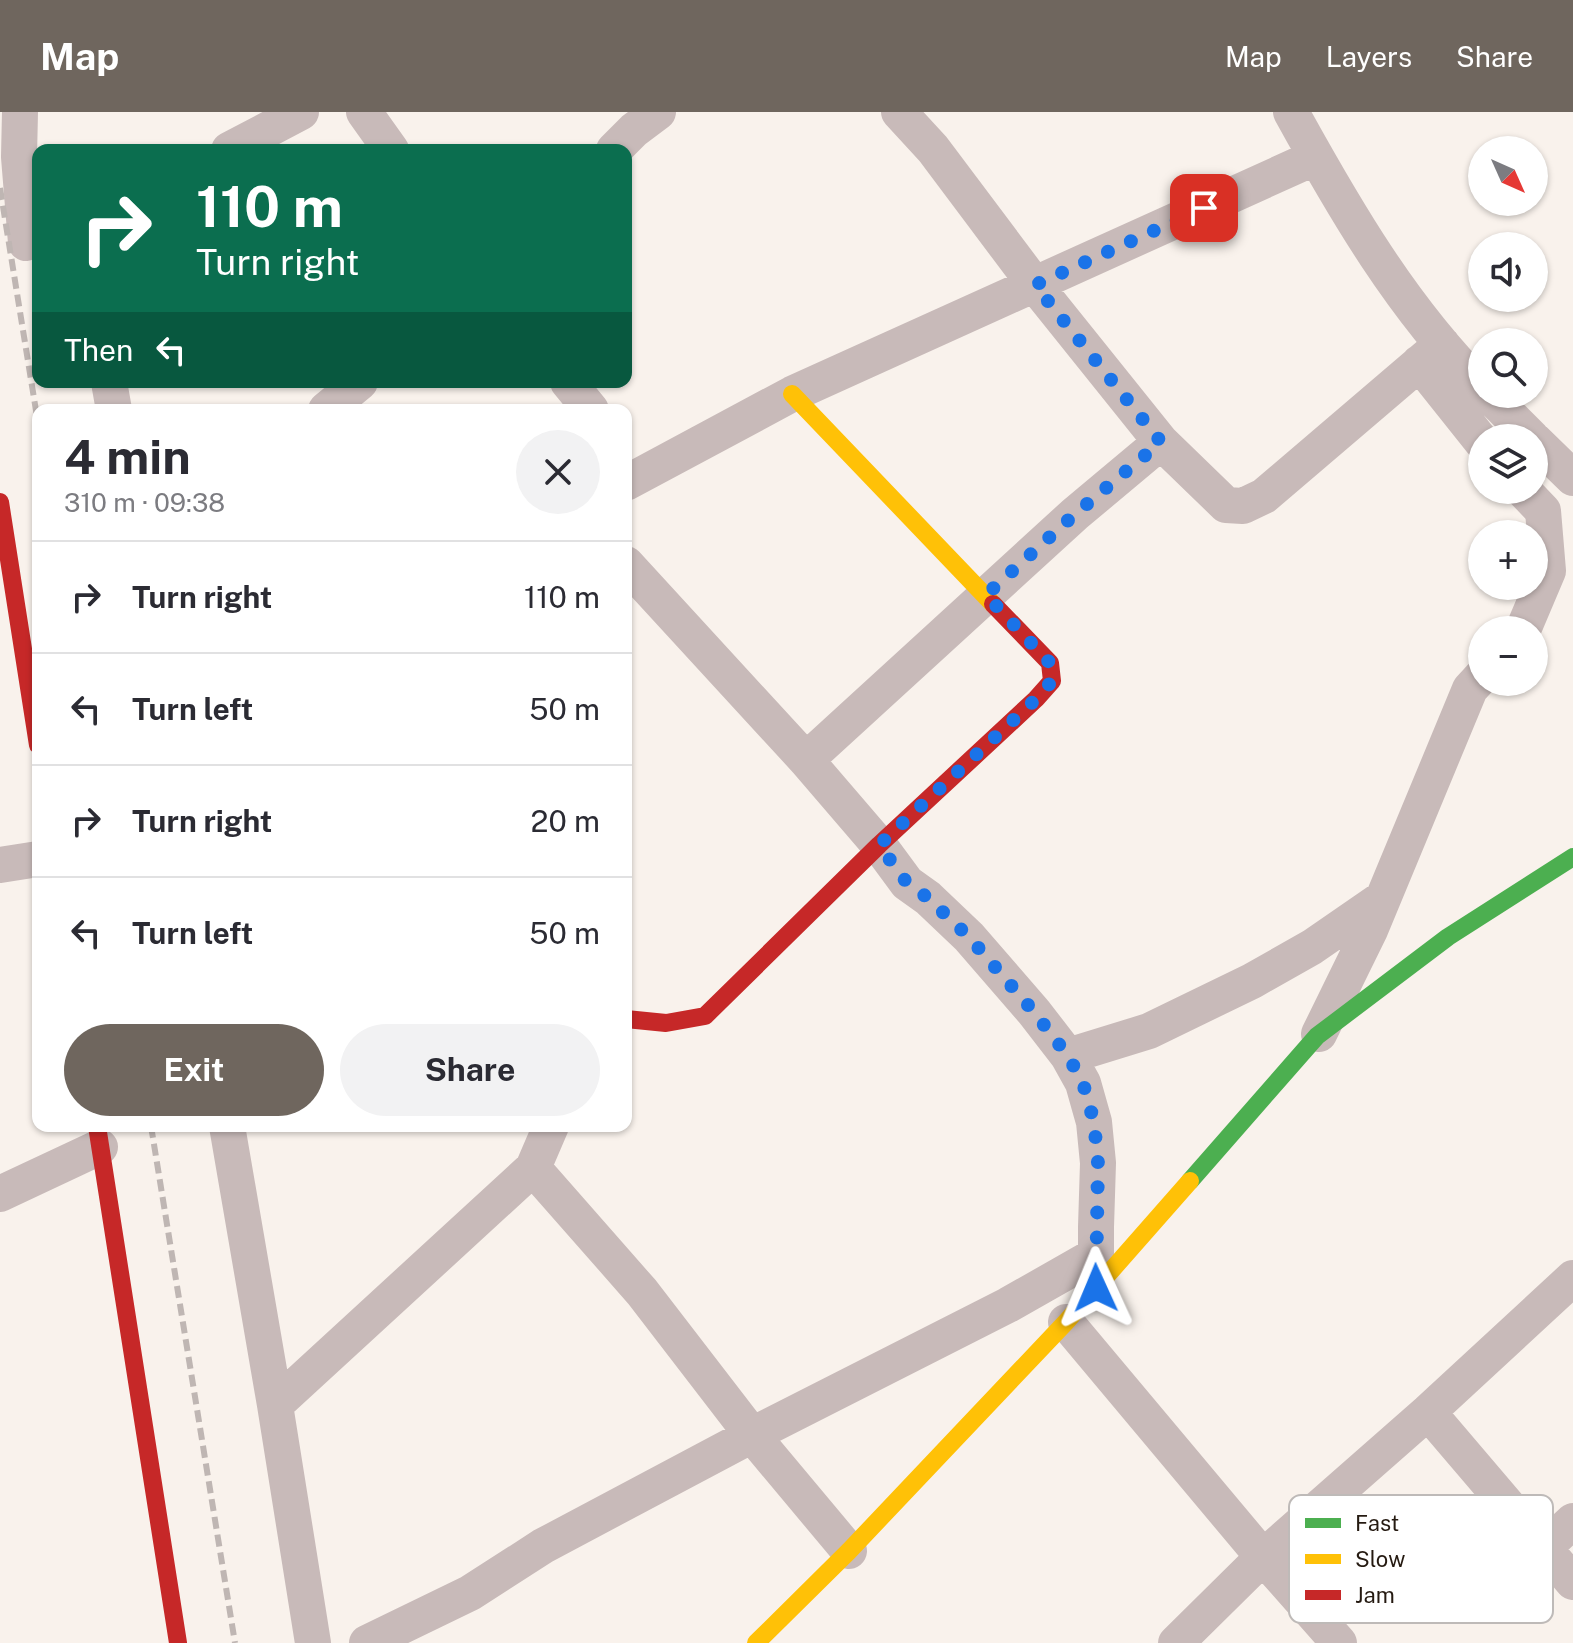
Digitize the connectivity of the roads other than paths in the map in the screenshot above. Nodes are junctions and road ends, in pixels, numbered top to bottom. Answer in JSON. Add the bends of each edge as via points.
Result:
{"nodes":[{"id":1,"x":20,"y":112,"type":"edge"},
{"id":2,"x":301,"y":112,"type":"edge"},
{"id":3,"x":364,"y":112,"type":"edge"},
{"id":4,"x":658,"y":112,"type":"edge"},
{"id":5,"x":899,"y":112,"type":"edge"},
{"id":6,"x":1291,"y":112,"type":"edge"},
{"id":7,"x":240,"y":144,"type":"edge"},
{"id":8,"x":387,"y":144,"type":"edge"},
{"id":9,"x":620,"y":144,"type":"edge"},
{"id":10,"x":1316,"y":157,"type":"junction"},
{"id":11,"x":21,"y":246,"type":"edge"},
{"id":12,"x":1035,"y":285,"type":"junction"},
{"id":13,"x":1430,"y":354,"type":"junction"},
{"id":14,"x":1468,"y":379,"type":"edge"},
{"id":15,"x":353,"y":388,"type":"edge"},
{"id":16,"x":573,"y":388,"type":"edge"},
{"id":17,"x":792,"y":394,"type":"junction"},
{"id":18,"x":333,"y":404,"type":"edge"},
{"id":19,"x":586,"y":404,"type":"edge"},
{"id":20,"x":1502,"y":408,"type":"edge"},
{"id":21,"x":1471,"y":424,"type":"edge"},
{"id":22,"x":1518,"y":424,"type":"edge"},
{"id":23,"x":1161,"y":442,"type":"junction"},
{"id":24,"x":1548,"y":454,"type":"edge"},
{"id":25,"x":632,"y":469,"type":"edge"},
{"id":26,"x":1573,"y":478,"type":"edge"},
{"id":27,"x":0,"y":502,"type":"edge"},
{"id":28,"x":1536,"y":504,"type":"edge"},
{"id":29,"x":632,"y":571,"type":"edge"},
{"id":30,"x":986,"y":595,"type":"junction"},
{"id":31,"x":1529,"y":616,"type":"edge"},
{"id":32,"x":1468,"y":694,"type":"edge"},
{"id":33,"x":32,"y":704,"type":"edge"},
{"id":34,"x":806,"y":760,"type":"junction"},
{"id":35,"x":879,"y":845,"type":"junction"},
{"id":36,"x":1573,"y":857,"type":"edge"},
{"id":37,"x":32,"y":860,"type":"edge"},
{"id":38,"x":0,"y":865,"type":"edge"},
{"id":39,"x":1383,"y":898,"type":"junction"},
{"id":40,"x":632,"y":1020,"type":"edge"},
{"id":41,"x":1317,"y":1036,"type":"junction"},
{"id":42,"x":1068,"y":1056,"type":"junction"},
{"id":43,"x":228,"y":1132,"type":"edge"},
{"id":44,"x":548,"y":1132,"type":"edge"},
{"id":45,"x":98,"y":1136,"type":"edge"},
{"id":46,"x":533,"y":1168,"type":"junction"},
{"id":47,"x":0,"y":1194,"type":"edge"},
{"id":48,"x":1096,"y":1272,"type":"junction"},
{"id":49,"x":1573,"y":1278,"type":"edge"},
{"id":50,"x":1066,"y":1322,"type":"junction"},
{"id":51,"x":275,"y":1405,"type":"junction"},
{"id":52,"x":1428,"y":1412,"type":"junction"},
{"id":53,"x":752,"y":1435,"type":"junction"},
{"id":54,"x":1334,"y":1495,"type":"edge"},
{"id":55,"x":1499,"y":1495,"type":"edge"},
{"id":56,"x":1573,"y":1521,"type":"edge"},
{"id":57,"x":1289,"y":1534,"type":"edge"},
{"id":58,"x":1553,"y":1540,"type":"edge"},
{"id":59,"x":849,"y":1551,"type":"junction"},
{"id":60,"x":1263,"y":1557,"type":"junction"},
{"id":61,"x":1553,"y":1559,"type":"edge"},
{"id":62,"x":1573,"y":1582,"type":"edge"},
{"id":63,"x":1289,"y":1586,"type":"edge"},
{"id":64,"x":1321,"y":1623,"type":"edge"},
{"id":65,"x":178,"y":1643,"type":"edge"},
{"id":66,"x":313,"y":1643,"type":"edge"},
{"id":67,"x":367,"y":1643,"type":"edge"},
{"id":68,"x":756,"y":1643,"type":"edge"},
{"id":69,"x":1176,"y":1643,"type":"edge"},
{"id":70,"x":1339,"y":1643,"type":"edge"}],
"edges":[{"from":1,"to":11,"type":"street"},
{"from":2,"to":7,"type":"street"},
{"from":3,"to":8,"type":"street"},
{"from":4,"to":9,"type":"street"},
{"from":5,"to":12,"type":"street"},
{"from":6,"to":10,"type":"street"},
{"from":10,"to":12,"type":"street"},
{"from":10,"to":13,"type":"street"},
{"from":12,"to":17,"type":"street"},
{"from":12,"to":23,"type":"street"},
{"from":13,"to":14,"type":"street"},
{"from":13,"to":21,"type":"street"},
{"from":13,"to":23,"type":"street","via":[[1264,496],[1243,506],[1226,505]]},
{"from":15,"to":18,"type":"street"},
{"from":16,"to":19,"type":"street"},
{"from":17,"to":25,"type":"street"},
{"from":17,"to":30,"type":"street"},
{"from":20,"to":22,"type":"street"},
{"from":23,"to":30,"type":"street"},
{"from":24,"to":26,"type":"street"},
{"from":27,"to":33,"type":"street"},
{"from":28,"to":31,"type":"street","via":[[1543,511],[1548,571]]},
{"from":29,"to":34,"type":"street"},
{"from":30,"to":34,"type":"street"},
{"from":30,"to":35,"type":"street","via":[[1050,663],[1052,681]]},
{"from":32,"to":39,"type":"street"},
{"from":34,"to":35,"type":"street"},
{"from":35,"to":40,"type":"street","via":[[705,1016],[666,1023]]},
{"from":35,"to":42,"type":"street","via":[[907,883],[969,937]]},
{"from":36,"to":41,"type":"street","via":[[1448,937]]},
{"from":37,"to":38,"type":"street"},
{"from":39,"to":41,"type":"street"},
{"from":39,"to":42,"type":"street","via":[[1252,981],[1149,1031]]},
{"from":41,"to":48,"type":"street"},
{"from":42,"to":48,"type":"street","via":[[1083,1083],[1094,1122]]},
{"from":43,"to":51,"type":"street"},
{"from":44,"to":46,"type":"street"},
{"from":45,"to":47,"type":"street"},
{"from":45,"to":65,"type":"street"},
{"from":46,"to":51,"type":"street"},
{"from":46,"to":53,"type":"street","via":[[642,1292]]},
{"from":48,"to":50,"type":"street"},
{"from":48,"to":53,"type":"street","via":[[1008,1305]]},
{"from":49,"to":52,"type":"street"},
{"from":50,"to":59,"type":"street"},
{"from":50,"to":60,"type":"street"},
{"from":51,"to":66,"type":"street"},
{"from":52,"to":54,"type":"street"},
{"from":52,"to":55,"type":"street"},
{"from":53,"to":59,"type":"street"},
{"from":53,"to":67,"type":"street","via":[[543,1546],[470,1593]]},
{"from":56,"to":58,"type":"street"},
{"from":57,"to":60,"type":"street"},
{"from":59,"to":68,"type":"street"},
{"from":60,"to":63,"type":"street"},
{"from":60,"to":69,"type":"street"},
{"from":61,"to":62,"type":"street"},
{"from":64,"to":70,"type":"street"}]}
